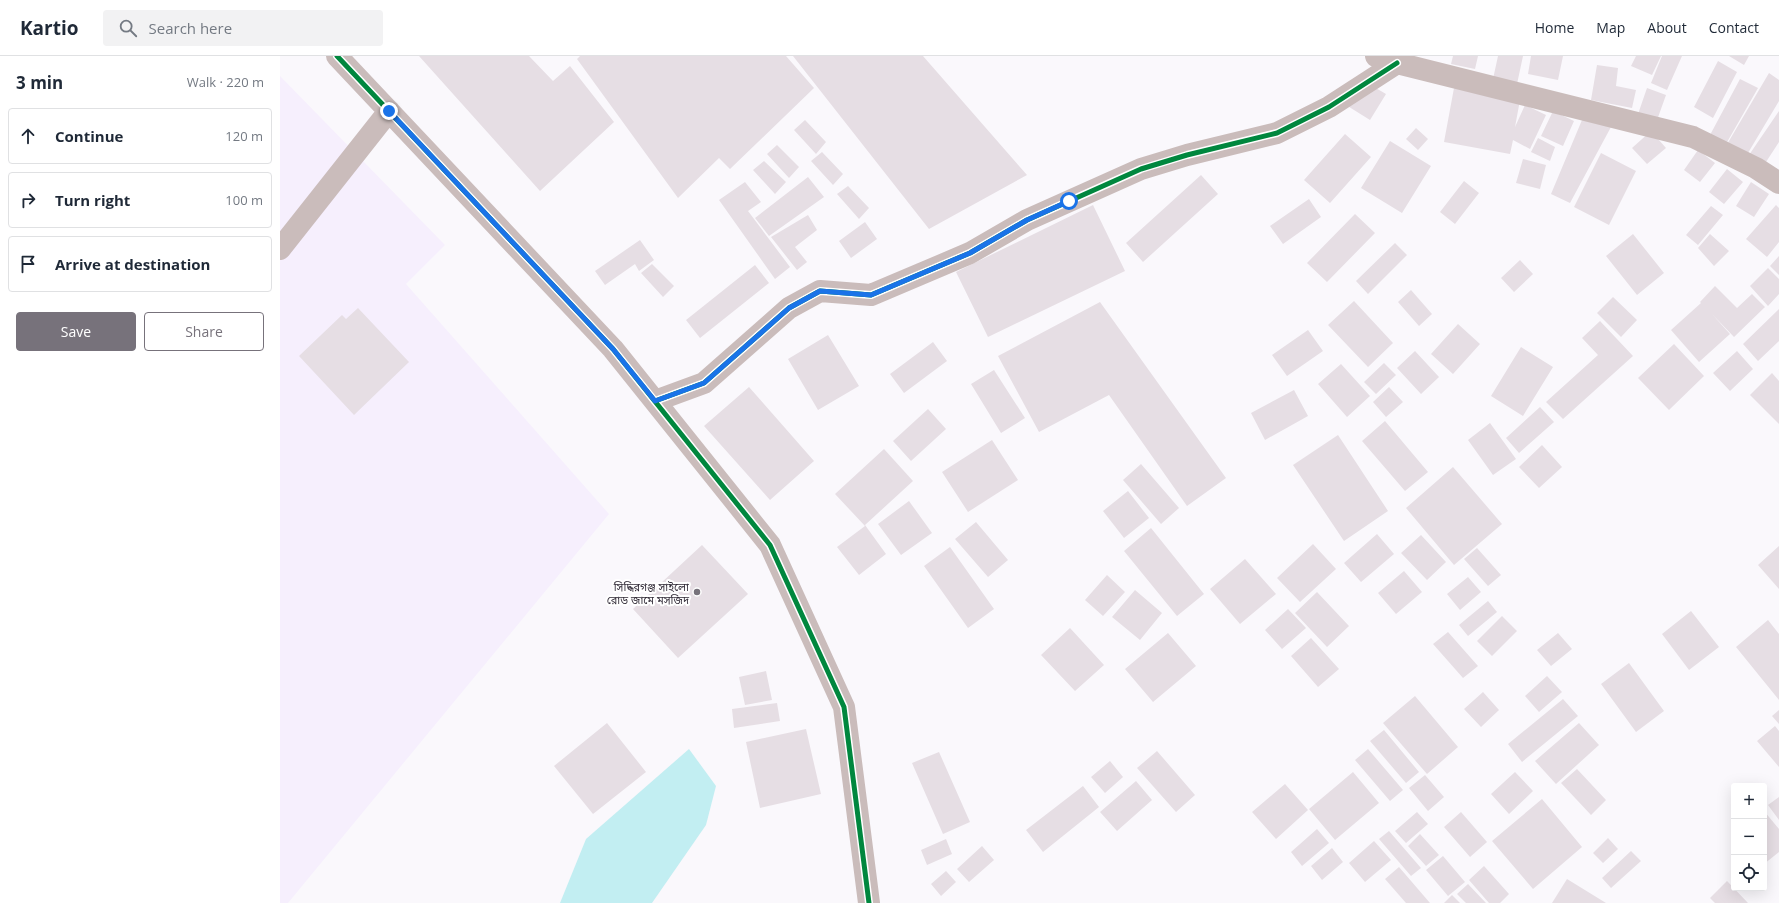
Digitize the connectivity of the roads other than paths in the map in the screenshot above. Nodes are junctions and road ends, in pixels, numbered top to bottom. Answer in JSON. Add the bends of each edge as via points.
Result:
{"nodes":[{"id":1,"x":337,"y":56,"type":"edge"},
{"id":2,"x":1376,"y":56,"type":"edge"},
{"id":3,"x":1398,"y":63,"type":"junction"},
{"id":4,"x":389,"y":111,"type":"junction"},
{"id":5,"x":1779,"y":183,"type":"edge"},
{"id":6,"x":280,"y":248,"type":"edge"},
{"id":7,"x":655,"y":401,"type":"junction"},
{"id":8,"x":869,"y":903,"type":"edge"}],
"edges":[{"from":1,"to":4,"type":"street"},
{"from":2,"to":3,"type":"street"},
{"from":3,"to":5,"type":"street","via":[[1693,137],[1756,168]]},
{"from":3,"to":7,"type":"street","via":[[1329,107],[1277,133],[1141,169],[1027,220],[970,253],[871,295],[820,291],[789,308],[704,383]]},
{"from":4,"to":6,"type":"street"},
{"from":4,"to":7,"type":"street","via":[[613,349]]},
{"from":7,"to":8,"type":"street","via":[[770,545],[844,707]]}]}
